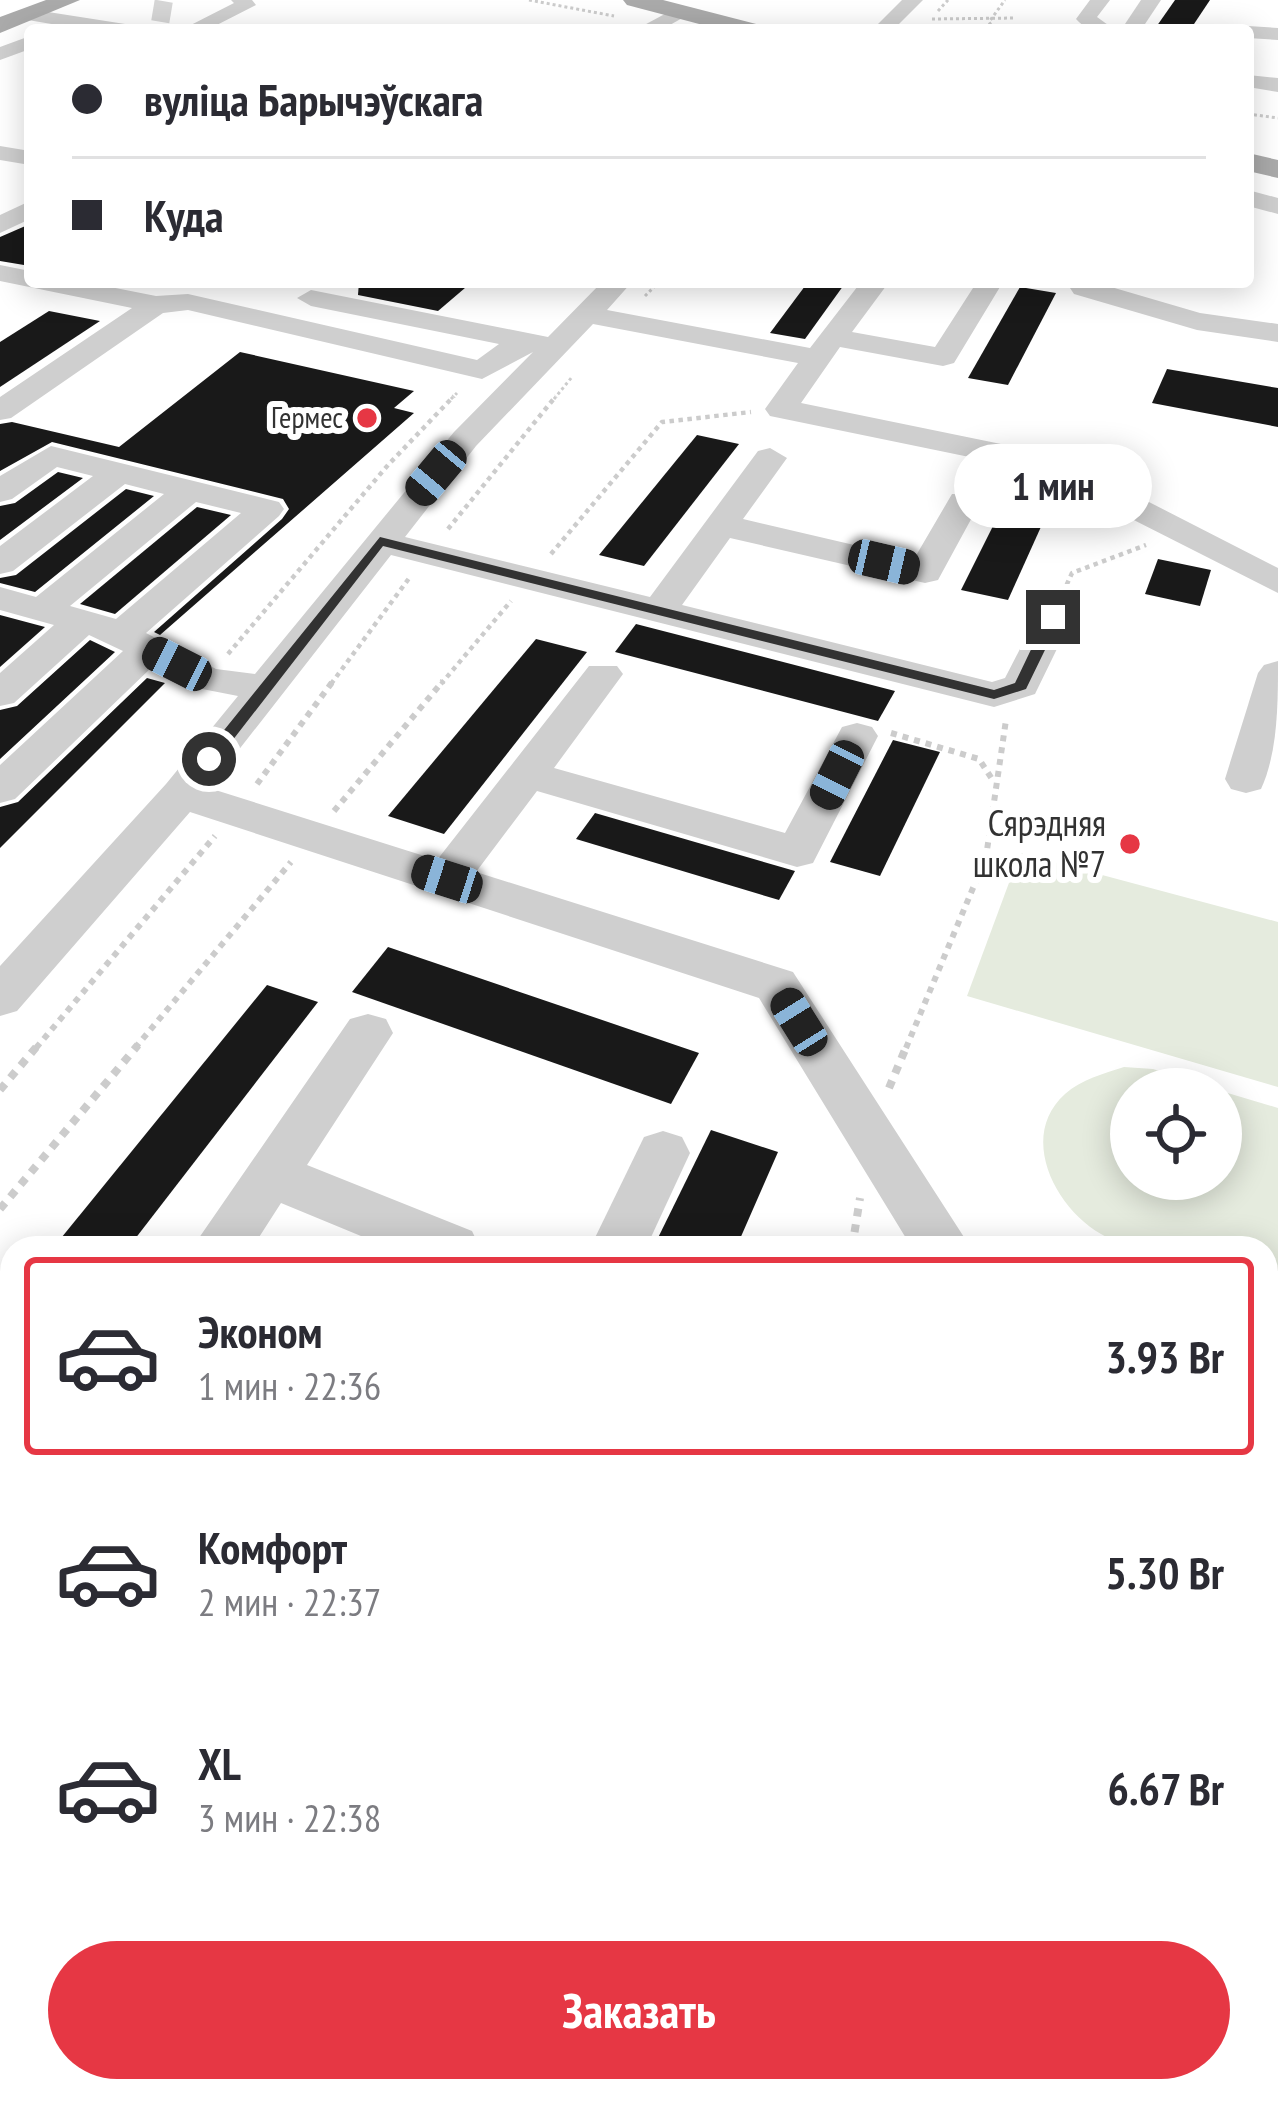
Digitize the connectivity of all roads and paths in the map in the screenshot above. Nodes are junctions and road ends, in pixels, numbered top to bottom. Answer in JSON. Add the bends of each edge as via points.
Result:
{"nodes":[{"id":1,"x":68,"y":0,"type":"edge"},
{"id":2,"x":241,"y":0,"type":"edge"},
{"id":3,"x":635,"y":0,"type":"edge"},
{"id":4,"x":914,"y":0,"type":"edge"},
{"id":5,"x":1005,"y":0,"type":"edge"},
{"id":6,"x":1100,"y":0,"type":"edge"},
{"id":7,"x":683,"y":12,"type":"junction"},
{"id":8,"x":171,"y":13,"type":"tunnel mouth"},
{"id":9,"x":29,"y":15,"type":"junction"},
{"id":10,"x":1016,"y":18,"type":"dead end"},
{"id":11,"x":990,"y":19,"type":"junction"},
{"id":12,"x":214,"y":20,"type":"junction"},
{"id":13,"x":87,"y":24,"type":"edge"},
{"id":14,"x":205,"y":24,"type":"tunnel mouth"},
{"id":15,"x":658,"y":24,"type":"edge"},
{"id":16,"x":728,"y":24,"type":"edge"},
{"id":17,"x":888,"y":24,"type":"edge"},
{"id":18,"x":927,"y":24,"type":"edge"},
{"id":19,"x":992,"y":24,"type":"edge"},
{"id":20,"x":1095,"y":24,"type":"edge"},
{"id":21,"x":0,"y":26,"type":"edge"},
{"id":22,"x":75,"y":288,"type":"edge"},
{"id":23,"x":615,"y":288,"type":"edge"},
{"id":24,"x":650,"y":288,"type":"edge"},
{"id":25,"x":870,"y":288,"type":"edge"},
{"id":26,"x":987,"y":288,"type":"edge"},
{"id":27,"x":1084,"y":288,"type":"edge"},
{"id":28,"x":275,"y":290,"type":"dead end"},
{"id":29,"x":333,"y":291,"type":"edge"},
{"id":30,"x":420,"y":293,"type":"dead end"},
{"id":31,"x":156,"y":304,"type":"junction"},
{"id":32,"x":392,"y":314,"type":"junction"},
{"id":33,"x":602,"y":318,"type":"junction"},
{"id":34,"x":184,"y":327,"type":"dead end"},
{"id":35,"x":1278,"y":333,"type":"edge"},
{"id":36,"x":537,"y":344,"type":"junction"},
{"id":37,"x":825,"y":348,"type":"junction"},
{"id":38,"x":466,"y":385,"type":"junction"},
{"id":39,"x":510,"y":391,"type":"junction"},
{"id":40,"x":781,"y":409,"type":"junction"},
{"id":41,"x":0,"y":411,"type":"edge"},
{"id":42,"x":770,"y":458,"type":"dead end"},
{"id":43,"x":119,"y":473,"type":"junction"},
{"id":44,"x":190,"y":490,"type":"junction"},
{"id":45,"x":0,"y":492,"type":"edge"},
{"id":46,"x":964,"y":501,"type":"dead end"},
{"id":47,"x":721,"y":525,"type":"junction"},
{"id":48,"x":1183,"y":531,"type":"junction"},
{"id":49,"x":380,"y":541,"type":"junction"},
{"id":50,"x":428,"y":553,"type":"junction"},
{"id":51,"x":0,"y":563,"type":"edge"},
{"id":52,"x":531,"y":577,"type":"junction"},
{"id":53,"x":1278,"y":583,"type":"edge"},
{"id":54,"x":0,"y":598,"type":"edge"},
{"id":55,"x":661,"y":608,"type":"junction"},
{"id":56,"x":43,"y":610,"type":"junction"},
{"id":57,"x":1053,"y":617,"type":"joint"},
{"id":58,"x":82,"y":621,"type":"junction"},
{"id":59,"x":134,"y":642,"type":"junction"},
{"id":60,"x":1278,"y":673,"type":"edge"},
{"id":61,"x":603,"y":674,"type":"dead end"},
{"id":62,"x":206,"y":680,"type":"junction"},
{"id":63,"x":266,"y":688,"type":"junction"},
{"id":64,"x":1011,"y":691,"type":"junction"},
{"id":65,"x":0,"y":694,"type":"edge"},
{"id":66,"x":857,"y":736,"type":"joint"},
{"id":67,"x":527,"y":774,"type":"junction"},
{"id":68,"x":1246,"y":779,"type":"dead end"},
{"id":69,"x":996,"y":785,"type":"junction"},
{"id":70,"x":0,"y":789,"type":"edge"},
{"id":71,"x":181,"y":794,"type":"junction"},
{"id":72,"x":235,"y":812,"type":"junction"},
{"id":73,"x":313,"y":837,"type":"junction"},
{"id":74,"x":447,"y":879,"type":"junction"},
{"id":75,"x":0,"y":998,"type":"edge"},
{"id":76,"x":368,"y":1033,"type":"dead end"},
{"id":77,"x":0,"y":1090,"type":"edge"},
{"id":78,"x":870,"y":1133,"type":"junction"},
{"id":79,"x":663,"y":1153,"type":"dead end"},
{"id":80,"x":271,"y":1175,"type":"junction"},
{"id":81,"x":0,"y":1209,"type":"edge"},
{"id":82,"x":228,"y":1236,"type":"edge"},
{"id":83,"x":422,"y":1236,"type":"edge"},
{"id":84,"x":624,"y":1236,"type":"edge"},
{"id":85,"x":935,"y":1236,"type":"edge"}],
"edges":[{"from":1,"to":9,"type":"main road"},
{"from":2,"to":12,"type":"street","via":[[246,5]]},
{"from":3,"to":7,"type":"main road"},
{"from":4,"to":17,"type":"street"},
{"from":5,"to":11,"type":"path"},
{"from":6,"to":20,"type":"street","via":[[1086,19]]},
{"from":7,"to":15,"type":"street"},
{"from":7,"to":16,"type":"main road"},
{"from":8,"to":12,"type":"street"},
{"from":9,"to":13,"type":"street"},
{"from":9,"to":21,"type":"main road"},
{"from":10,"to":11,"type":"path"},
{"from":11,"to":18,"type":"path"},
{"from":11,"to":19,"type":"path"},
{"from":12,"to":14,"type":"street"},
{"from":22,"to":31,"type":"street"},
{"from":23,"to":33,"type":"street"},
{"from":24,"to":33,"type":"path"},
{"from":25,"to":37,"type":"street"},
{"from":26,"to":37,"type":"street","via":[[943,357]]},
{"from":27,"to":35,"type":"street","via":[[1197,321]]},
{"from":28,"to":29,"type":"street"},
{"from":29,"to":32,"type":"street"},
{"from":30,"to":32,"type":"street"},
{"from":31,"to":36,"type":"street","via":[[188,302],[482,370]]},
{"from":31,"to":41,"type":"street"},
{"from":32,"to":36,"type":"street"},
{"from":33,"to":36,"type":"street"},
{"from":33,"to":37,"type":"street"},
{"from":33,"to":50,"type":"path"},
{"from":34,"to":38,"type":"street"},
{"from":36,"to":39,"type":"street"},
{"from":37,"to":40,"type":"street"},
{"from":38,"to":39,"type":"street"},
{"from":38,"to":62,"type":"path","via":[[388,464]]},
{"from":39,"to":49,"type":"street"},
{"from":40,"to":48,"type":"street","via":[[1047,463]]},
{"from":40,"to":52,"type":"path","via":[[662,422]]},
{"from":42,"to":47,"type":"street"},
{"from":43,"to":44,"type":"street"},
{"from":43,"to":45,"type":"street","via":[[50,456]]},
{"from":43,"to":51,"type":"street"},
{"from":44,"to":56,"type":"street"},
{"from":44,"to":59,"type":"street","via":[[267,509]]},
{"from":46,"to":47,"type":"street","via":[[925,572]]},
{"from":47,"to":55,"type":"street"},
{"from":48,"to":53,"type":"street"},
{"from":48,"to":57,"type":"path","via":[[1072,573]]},
{"from":49,"to":50,"type":"street"},
{"from":49,"to":63,"type":"street"},
{"from":50,"to":52,"type":"street"},
{"from":50,"to":72,"type":"path"},
{"from":52,"to":55,"type":"street"},
{"from":52,"to":73,"type":"path"},
{"from":54,"to":56,"type":"street"},
{"from":55,"to":64,"type":"street","via":[[994,695]]},
{"from":56,"to":58,"type":"street"},
{"from":57,"to":64,"type":"street","via":[[1021,686]]},
{"from":58,"to":59,"type":"street"},
{"from":58,"to":65,"type":"street"},
{"from":59,"to":62,"type":"street"},
{"from":59,"to":70,"type":"street"},
{"from":60,"to":68,"type":"street"},
{"from":61,"to":67,"type":"street"},
{"from":62,"to":63,"type":"street"},
{"from":63,"to":71,"type":"street"},
{"from":64,"to":69,"type":"path"},
{"from":66,"to":67,"type":"street","via":[[797,852]]},
{"from":66,"to":69,"type":"path","via":[[891,733],[979,759]]},
{"from":67,"to":74,"type":"street"},
{"from":69,"to":78,"type":"path","via":[[986,857]]},
{"from":71,"to":72,"type":"street"},
{"from":71,"to":75,"type":"street"},
{"from":72,"to":73,"type":"street"},
{"from":72,"to":77,"type":"path"},
{"from":73,"to":74,"type":"street"},
{"from":73,"to":81,"type":"path"},
{"from":74,"to":78,"type":"street","via":[[776,985]]},
{"from":76,"to":80,"type":"street"},
{"from":78,"to":85,"type":"street"},
{"from":79,"to":84,"type":"street"},
{"from":80,"to":82,"type":"street"},
{"from":80,"to":83,"type":"street"}]}
